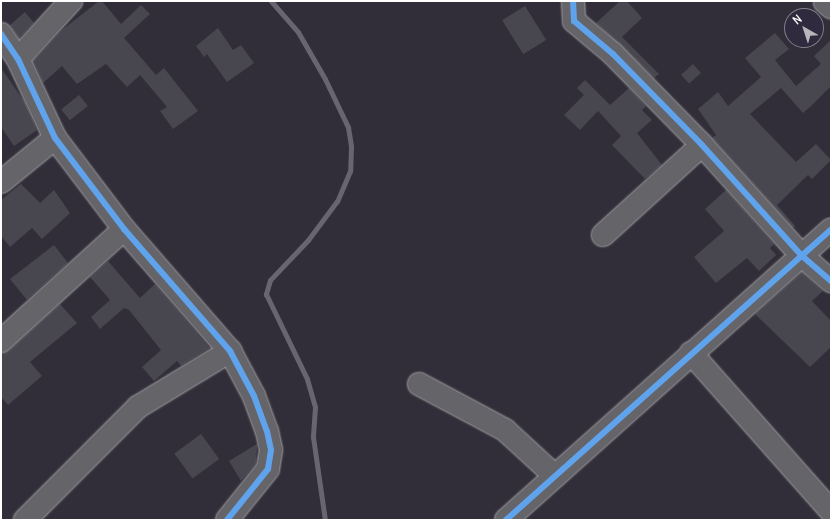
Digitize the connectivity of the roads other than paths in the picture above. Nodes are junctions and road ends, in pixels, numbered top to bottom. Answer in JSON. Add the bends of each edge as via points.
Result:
{"nodes":[{"id":1,"x":71,"y":1,"type":"edge"},
{"id":2,"x":573,"y":1,"type":"edge"},
{"id":3,"x":1,"y":34,"type":"edge"},
{"id":4,"x":18,"y":59,"type":"junction"},
{"id":5,"x":55,"y":138,"type":"junction"},
{"id":6,"x":702,"y":146,"type":"junction"},
{"id":7,"x":1,"y":182,"type":"edge"},
{"id":8,"x":124,"y":229,"type":"junction"},
{"id":9,"x":831,"y":229,"type":"edge"},
{"id":10,"x":603,"y":235,"type":"dead end"},
{"id":11,"x":801,"y":255,"type":"junction"},
{"id":12,"x":831,"y":281,"type":"edge"},
{"id":13,"x":1,"y":341,"type":"edge"},
{"id":14,"x":230,"y":351,"type":"junction"},
{"id":15,"x":690,"y":353,"type":"junction"},
{"id":16,"x":419,"y":384,"type":"dead end"},
{"id":17,"x":555,"y":476,"type":"junction"},
{"id":18,"x":831,"y":511,"type":"edge"},
{"id":19,"x":24,"y":520,"type":"edge"},
{"id":20,"x":227,"y":520,"type":"edge"},
{"id":21,"x":506,"y":520,"type":"edge"}],
"edges":[{"from":1,"to":4,"type":"street"},
{"from":2,"to":6,"type":"street","via":[[574,21],[613,54]]},
{"from":3,"to":4,"type":"street"},
{"from":4,"to":5,"type":"street"},
{"from":5,"to":7,"type":"street"},
{"from":5,"to":8,"type":"street"},
{"from":6,"to":10,"type":"street"},
{"from":6,"to":11,"type":"street"},
{"from":8,"to":13,"type":"street"},
{"from":8,"to":14,"type":"street"},
{"from":9,"to":11,"type":"street"},
{"from":11,"to":12,"type":"street"},
{"from":11,"to":15,"type":"street"},
{"from":14,"to":19,"type":"street","via":[[138,407]]},
{"from":14,"to":20,"type":"street","via":[[254,396],[270,450],[268,469]]},
{"from":15,"to":17,"type":"street"},
{"from":15,"to":18,"type":"street"},
{"from":16,"to":17,"type":"street","via":[[505,430]]},
{"from":17,"to":21,"type":"street"}]}
